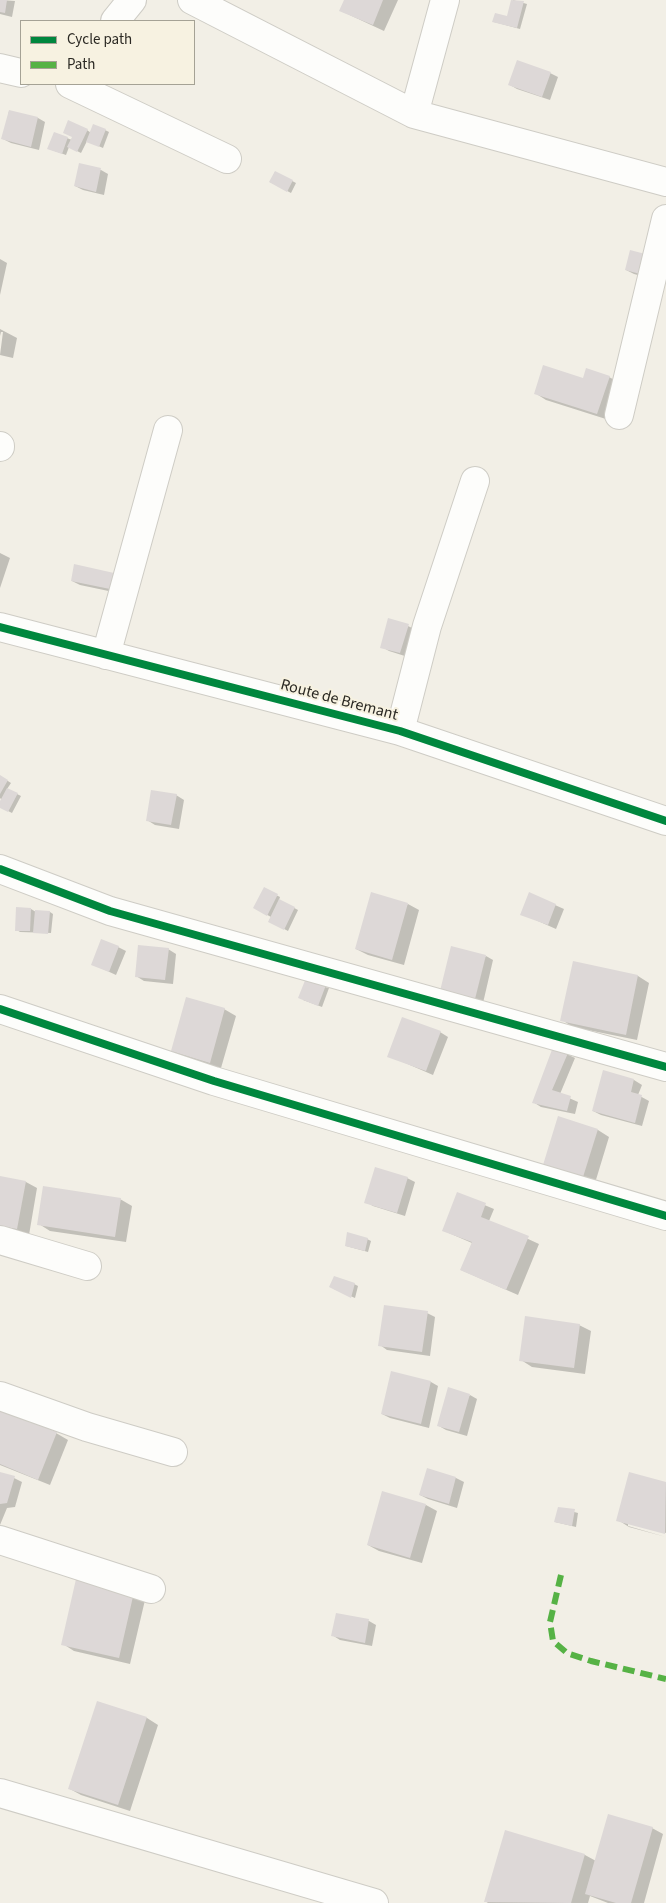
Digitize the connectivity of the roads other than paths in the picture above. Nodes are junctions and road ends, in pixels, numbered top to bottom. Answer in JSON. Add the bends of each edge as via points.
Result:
{"nodes":[{"id":1,"x":132,"y":0,"type":"edge"},
{"id":2,"x":192,"y":0,"type":"edge"},
{"id":3,"x":445,"y":0,"type":"edge"},
{"id":4,"x":116,"y":20,"type":"edge"},
{"id":5,"x":0,"y":68,"type":"edge"},
{"id":6,"x":20,"y":73,"type":"edge"},
{"id":7,"x":72,"y":85,"type":"edge"},
{"id":8,"x":414,"y":114,"type":"junction"},
{"id":9,"x":227,"y":159,"type":"dead end"},
{"id":10,"x":666,"y":182,"type":"edge"},
{"id":11,"x":666,"y":219,"type":"edge"},
{"id":12,"x":619,"y":416,"type":"dead end"},
{"id":13,"x":168,"y":430,"type":"dead end"},
{"id":14,"x":475,"y":481,"type":"dead end"},
{"id":15,"x":0,"y":626,"type":"edge"},
{"id":16,"x":106,"y":655,"type":"junction"},
{"id":17,"x":400,"y":731,"type":"junction"},
{"id":18,"x":666,"y":821,"type":"edge"},
{"id":19,"x":0,"y":869,"type":"edge"},
{"id":20,"x":0,"y":1010,"type":"edge"},
{"id":21,"x":666,"y":1066,"type":"edge"},
{"id":22,"x":666,"y":1216,"type":"edge"},
{"id":23,"x":0,"y":1240,"type":"edge"},
{"id":24,"x":87,"y":1266,"type":"dead end"},
{"id":25,"x":0,"y":1396,"type":"edge"},
{"id":26,"x":173,"y":1452,"type":"dead end"},
{"id":27,"x":0,"y":1540,"type":"edge"},
{"id":28,"x":151,"y":1589,"type":"dead end"},
{"id":29,"x":0,"y":1793,"type":"edge"},
{"id":30,"x":374,"y":1903,"type":"edge"}],
"edges":[{"from":1,"to":4,"type":"street"},
{"from":2,"to":8,"type":"street"},
{"from":3,"to":8,"type":"street"},
{"from":5,"to":6,"type":"street"},
{"from":7,"to":9,"type":"street"},
{"from":8,"to":10,"type":"street"},
{"from":11,"to":12,"type":"street"},
{"from":13,"to":16,"type":"street"},
{"from":14,"to":17,"type":"street","via":[[427,626]]},
{"from":15,"to":16,"type":"street","name":"Route de Bremant"},
{"from":16,"to":17,"type":"street","name":"Route de Bremant"},
{"from":17,"to":18,"type":"street","name":"Route de Bremant"},
{"from":19,"to":21,"type":"street","via":[[110,911]]},
{"from":20,"to":22,"type":"street","via":[[214,1081]]},
{"from":23,"to":24,"type":"street"},
{"from":25,"to":26,"type":"street","via":[[87,1427]]},
{"from":27,"to":28,"type":"street"},
{"from":29,"to":30,"type":"street"}]}
